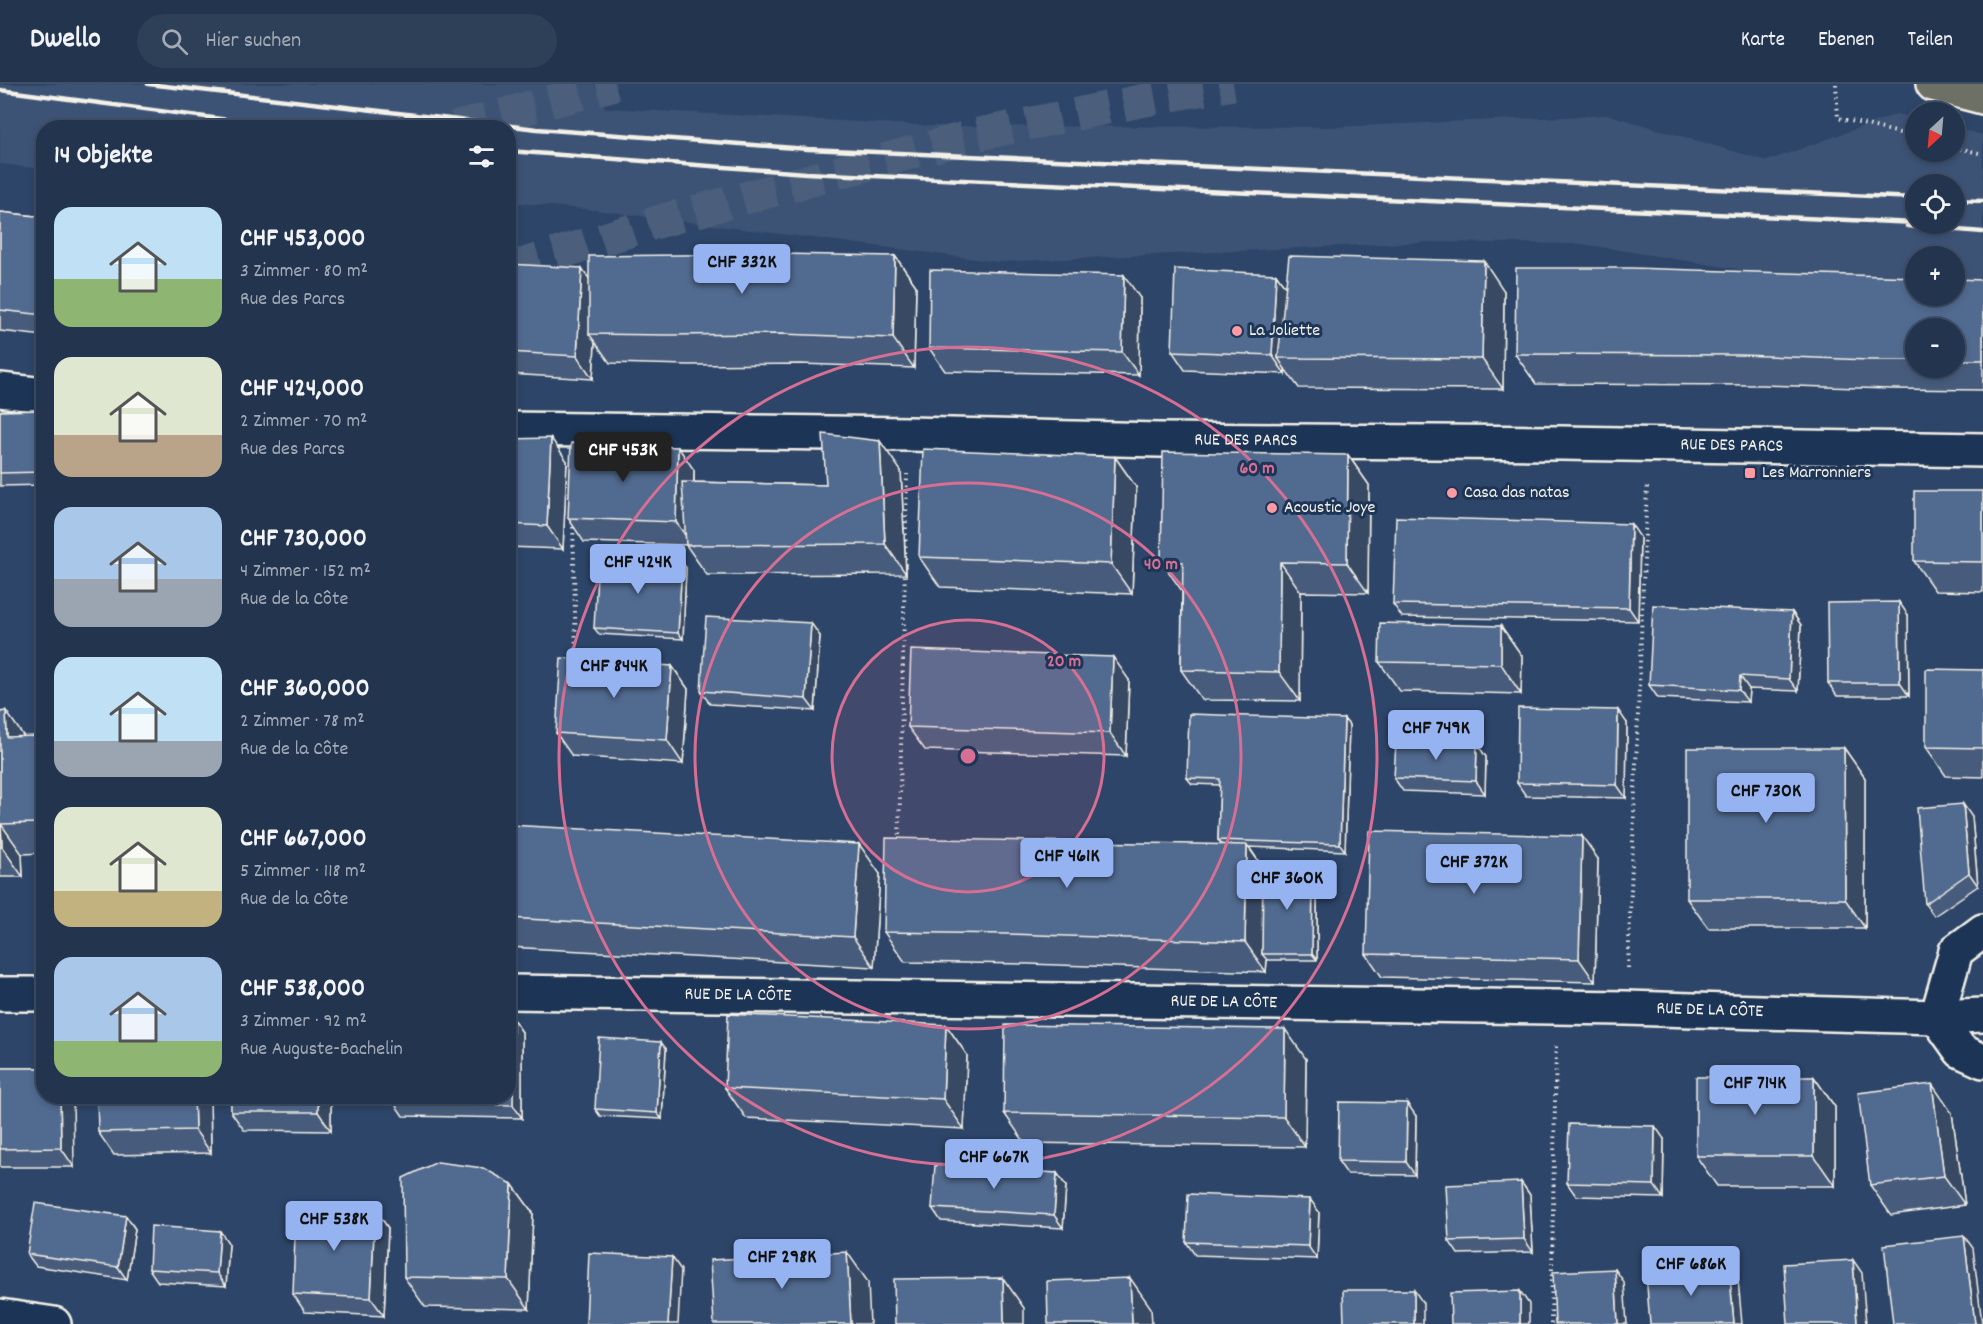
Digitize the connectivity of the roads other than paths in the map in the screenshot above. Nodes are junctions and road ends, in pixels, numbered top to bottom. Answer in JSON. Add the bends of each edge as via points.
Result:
{"nodes":[{"id":1,"x":1933,"y":84,"type":"edge"},
{"id":2,"x":1983,"y":97,"type":"edge"},
{"id":3,"x":0,"y":390,"type":"edge"},
{"id":4,"x":36,"y":394,"type":"edge"},
{"id":5,"x":516,"y":429,"type":"edge"},
{"id":6,"x":1983,"y":450,"type":"edge"},
{"id":7,"x":1983,"y":931,"type":"edge"},
{"id":8,"x":516,"y":993,"type":"edge"},
{"id":9,"x":0,"y":994,"type":"edge"},
{"id":10,"x":36,"y":994,"type":"edge"},
{"id":11,"x":1983,"y":1015,"type":"edge"},
{"id":12,"x":1937,"y":1017,"type":"junction"},
{"id":13,"x":1983,"y":1061,"type":"edge"},
{"id":14,"x":0,"y":1316,"type":"edge"},
{"id":15,"x":54,"y":1324,"type":"edge"}],
"edges":[{"from":1,"to":2,"type":"highway"},
{"from":3,"to":4,"type":"street"},
{"from":5,"to":6,"type":"street","name":"RUE DES PARCS"},
{"from":7,"to":12,"type":"street","via":[[1956,951]]},
{"from":8,"to":12,"type":"street","name":"RUE DE LA CÔTE","via":[[1626,1008]]},
{"from":9,"to":10,"type":"street"},
{"from":11,"to":12,"type":"street","name":"RUE DE LA CÔTE"},
{"from":12,"to":13,"type":"street","via":[[1961,1051]]},
{"from":14,"to":15,"type":"street"}]}
